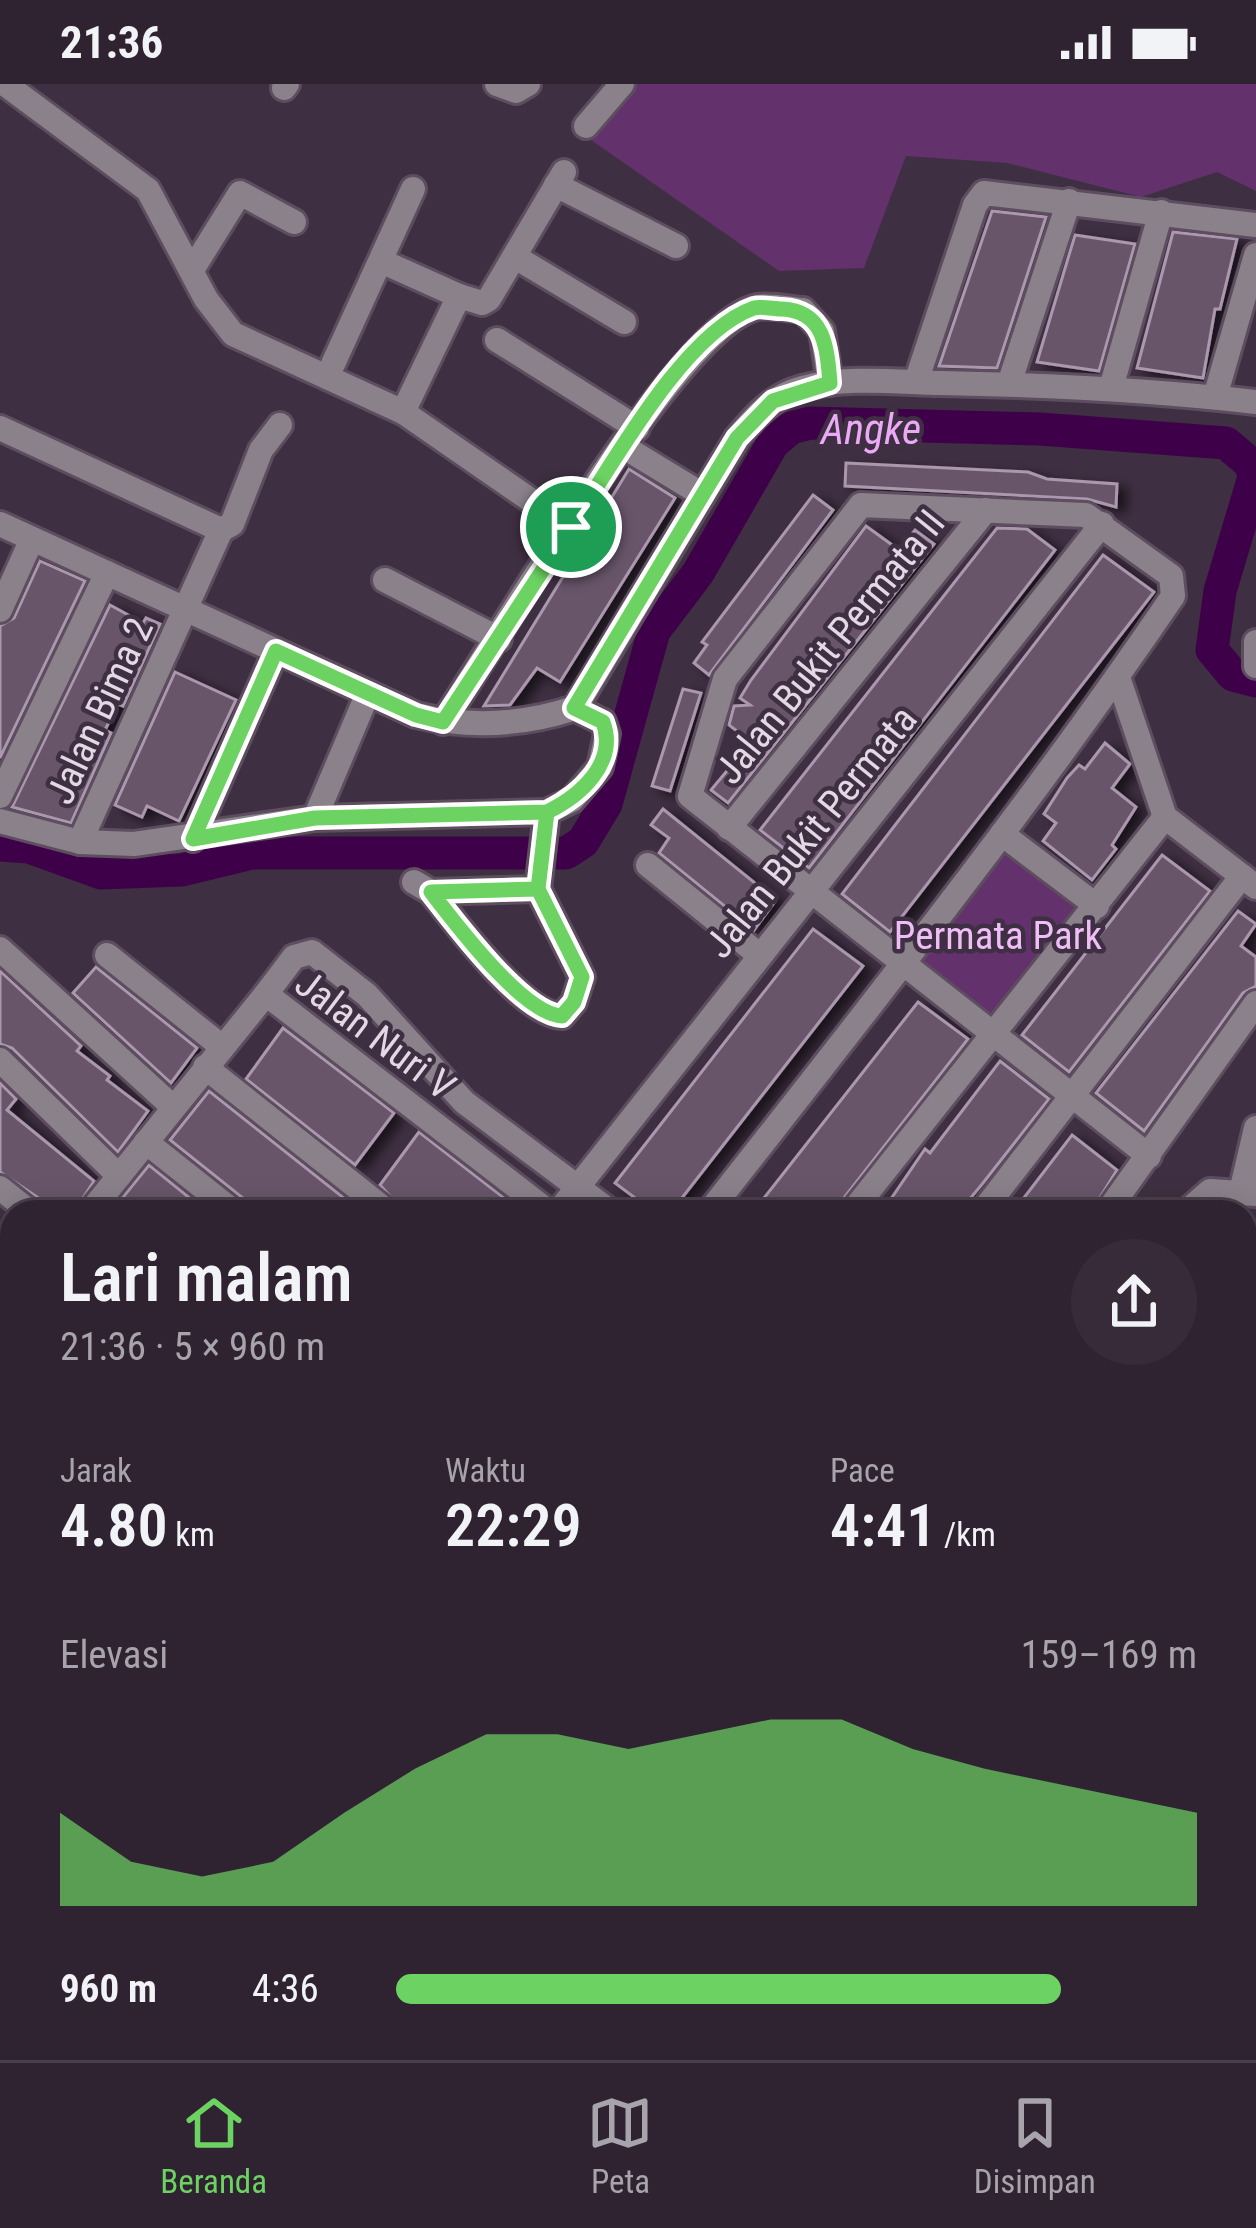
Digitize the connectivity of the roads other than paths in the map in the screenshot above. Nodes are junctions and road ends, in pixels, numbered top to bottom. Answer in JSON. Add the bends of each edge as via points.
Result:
{"nodes":[{"id":1,"x":497,"y":84,"type":"edge"},
{"id":2,"x":528,"y":84,"type":"edge"},
{"id":3,"x":622,"y":84,"type":"edge"},
{"id":4,"x":12,"y":86,"type":"edge"},
{"id":5,"x":586,"y":126,"type":"dead end"},
{"id":6,"x":413,"y":189,"type":"dead end"},
{"id":7,"x":1069,"y":200,"type":"junction"},
{"id":8,"x":1161,"y":212,"type":"junction"},
{"id":9,"x":294,"y":223,"type":"dead end"},
{"id":10,"x":1256,"y":225,"type":"edge"},
{"id":11,"x":676,"y":246,"type":"dead end"},
{"id":12,"x":1256,"y":255,"type":"edge"},
{"id":13,"x":514,"y":257,"type":"junction"},
{"id":14,"x":380,"y":261,"type":"junction"},
{"id":15,"x":192,"y":270,"type":"junction"},
{"id":16,"x":459,"y":296,"type":"junction"},
{"id":17,"x":624,"y":322,"type":"dead end"},
{"id":18,"x":496,"y":340,"type":"dead end"},
{"id":19,"x":333,"y":364,"type":"dead end"},
{"id":20,"x":916,"y":382,"type":"junction"},
{"id":21,"x":830,"y":383,"type":"junction"},
{"id":22,"x":1009,"y":384,"type":"junction"},
{"id":23,"x":1111,"y":388,"type":"junction"},
{"id":24,"x":1215,"y":397,"type":"junction"},
{"id":25,"x":1256,"y":402,"type":"edge"},
{"id":26,"x":403,"y":412,"type":"junction"},
{"id":27,"x":280,"y":425,"type":"dead end"},
{"id":28,"x":0,"y":428,"type":"edge"},
{"id":29,"x":630,"y":437,"type":"junction"},
{"id":30,"x":704,"y":495,"type":"junction"},
{"id":31,"x":986,"y":510,"type":"junction"},
{"id":32,"x":0,"y":524,"type":"edge"},
{"id":33,"x":1102,"y":524,"type":"junction"},
{"id":34,"x":571,"y":527,"type":"junction"},
{"id":35,"x":221,"y":530,"type":"junction"},
{"id":36,"x":32,"y":538,"type":"junction"},
{"id":37,"x":106,"y":573,"type":"junction"},
{"id":38,"x":386,"y":580,"type":"dead end"},
{"id":39,"x":0,"y":610,"type":"edge"},
{"id":40,"x":186,"y":610,"type":"junction"},
{"id":41,"x":499,"y":639,"type":"junction"},
{"id":42,"x":276,"y":651,"type":"junction"},
{"id":43,"x":1118,"y":677,"type":"junction"},
{"id":44,"x":368,"y":693,"type":"junction"},
{"id":45,"x":574,"y":708,"type":"junction"},
{"id":46,"x":443,"y":722,"type":"junction"},
{"id":47,"x":0,"y":796,"type":"edge"},
{"id":48,"x":315,"y":818,"type":"junction"},
{"id":49,"x":1165,"y":818,"type":"junction"},
{"id":50,"x":0,"y":820,"type":"edge"},
{"id":51,"x":547,"y":820,"type":"junction"},
{"id":52,"x":729,"y":828,"type":"junction"},
{"id":53,"x":1002,"y":834,"type":"junction"},
{"id":54,"x":193,"y":839,"type":"junction"},
{"id":55,"x":80,"y":842,"type":"junction"},
{"id":56,"x":648,"y":865,"type":"dead end"},
{"id":57,"x":539,"y":880,"type":"junction"},
{"id":58,"x":1249,"y":881,"type":"edge"},
{"id":59,"x":810,"y":892,"type":"junction"},
{"id":60,"x":1097,"y":906,"type":"junction"},
{"id":61,"x":0,"y":949,"type":"edge"},
{"id":62,"x":107,"y":955,"type":"dead end"},
{"id":63,"x":758,"y":955,"type":"junction"},
{"id":64,"x":902,"y":965,"type":"junction"},
{"id":65,"x":266,"y":994,"type":"junction"},
{"id":66,"x":1256,"y":1003,"type":"edge"},
{"id":67,"x":994,"y":1036,"type":"junction"},
{"id":68,"x":221,"y":1046,"type":"junction"},
{"id":69,"x":0,"y":1060,"type":"edge"},
{"id":70,"x":205,"y":1067,"type":"junction"},
{"id":71,"x":1071,"y":1097,"type":"junction"},
{"id":72,"x":172,"y":1107,"type":"junction"},
{"id":73,"x":1256,"y":1127,"type":"edge"},
{"id":74,"x":146,"y":1142,"type":"junction"},
{"id":75,"x":1149,"y":1156,"type":"junction"},
{"id":76,"x":118,"y":1176,"type":"junction"},
{"id":77,"x":577,"y":1186,"type":"junction"},
{"id":78,"x":1249,"y":1193,"type":"edge"},
{"id":79,"x":99,"y":1200,"type":"edge"},
{"id":80,"x":219,"y":1200,"type":"edge"},
{"id":81,"x":373,"y":1200,"type":"edge"},
{"id":82,"x":538,"y":1200,"type":"edge"},
{"id":83,"x":565,"y":1200,"type":"edge"},
{"id":84,"x":595,"y":1200,"type":"edge"},
{"id":85,"x":718,"y":1200,"type":"edge"},
{"id":86,"x":862,"y":1200,"type":"edge"},
{"id":87,"x":991,"y":1200,"type":"edge"},
{"id":88,"x":1116,"y":1200,"type":"edge"},
{"id":89,"x":1200,"y":1200,"type":"edge"}],
"edges":[{"from":1,"to":2,"type":"street","via":[[516,91]]},
{"from":3,"to":5,"type":"street"},
{"from":4,"to":15,"type":"street","via":[[148,190]]},
{"from":6,"to":14,"type":"street"},
{"from":7,"to":8,"type":"street"},
{"from":7,"to":20,"type":"street","via":[[994,192],[979,198]]},
{"from":7,"to":22,"type":"street"},
{"from":8,"to":10,"type":"street"},
{"from":8,"to":23,"type":"street"},
{"from":9,"to":15,"type":"street","via":[[240,193]]},
{"from":11,"to":13,"type":"street","via":[[560,178]]},
{"from":12,"to":24,"type":"street"},
{"from":13,"to":16,"type":"street","via":[[485,303]]},
{"from":13,"to":17,"type":"street"},
{"from":14,"to":16,"type":"street"},
{"from":14,"to":19,"type":"street"},
{"from":15,"to":26,"type":"street","via":[[233,334]]},
{"from":16,"to":26,"type":"street"},
{"from":18,"to":29,"type":"street"},
{"from":20,"to":21,"type":"street"},
{"from":20,"to":22,"type":"street"},
{"from":21,"to":29,"type":"street","via":[[813,317],[755,308],[689,356]]},
{"from":21,"to":30,"type":"street","via":[[761,410]]},
{"from":22,"to":23,"type":"street"},
{"from":23,"to":24,"type":"street"},
{"from":24,"to":25,"type":"street"},
{"from":26,"to":34,"type":"street"},
{"from":27,"to":35,"type":"street","name":"Jalan Bima 2","via":[[261,450],[229,530]]},
{"from":28,"to":35,"type":"street"},
{"from":29,"to":30,"type":"street"},
{"from":29,"to":34,"type":"street"},
{"from":30,"to":45,"type":"street"},
{"from":31,"to":33,"type":"street","via":[[1078,514]]},
{"from":31,"to":52,"type":"street","name":"Jalan Bukit Permata II"},
{"from":31,"to":52,"type":"street","via":[[874,504],[854,512],[722,686],[690,796]]},
{"from":32,"to":36,"type":"street"},
{"from":33,"to":43,"type":"street","via":[[1174,586]]},
{"from":33,"to":59,"type":"street","name":"Jalan Bukit Permata"},
{"from":34,"to":41,"type":"street"},
{"from":35,"to":40,"type":"street","name":"Jalan Bima 2"},
{"from":36,"to":37,"type":"street"},
{"from":36,"to":39,"type":"street"},
{"from":37,"to":40,"type":"street"},
{"from":37,"to":47,"type":"street"},
{"from":38,"to":41,"type":"street"},
{"from":40,"to":42,"type":"street"},
{"from":40,"to":55,"type":"street","name":"Jalan Bima 2"},
{"from":41,"to":46,"type":"street"},
{"from":42,"to":44,"type":"street"},
{"from":42,"to":54,"type":"street"},
{"from":43,"to":49,"type":"street"},
{"from":43,"to":53,"type":"street"},
{"from":44,"to":46,"type":"street"},
{"from":44,"to":48,"type":"street"},
{"from":45,"to":46,"type":"street","via":[[543,718]]},
{"from":45,"to":51,"type":"street","via":[[603,722],[606,745],[586,785]]},
{"from":48,"to":51,"type":"street"},
{"from":48,"to":54,"type":"street"},
{"from":49,"to":58,"type":"street"},
{"from":49,"to":60,"type":"street"},
{"from":50,"to":55,"type":"street"},
{"from":51,"to":57,"type":"street"},
{"from":52,"to":59,"type":"street"},
{"from":53,"to":60,"type":"street"},
{"from":53,"to":64,"type":"street"},
{"from":54,"to":55,"type":"street"},
{"from":56,"to":63,"type":"street"},
{"from":57,"to":57,"type":"street","via":[[582,977],[562,1016],[522,995],[422,887]]},
{"from":58,"to":71,"type":"street"},
{"from":59,"to":63,"type":"street","name":"Jalan Bukit Permata"},
{"from":59,"to":64,"type":"street"},
{"from":60,"to":67,"type":"street"},
{"from":61,"to":72,"type":"street"},
{"from":62,"to":68,"type":"street"},
{"from":63,"to":77,"type":"street","name":"Jalan Bukit Permata"},
{"from":64,"to":67,"type":"street"},
{"from":64,"to":85,"type":"street"},
{"from":65,"to":68,"type":"street","name":"Jalan Nuri V"},
{"from":65,"to":77,"type":"street","via":[[294,957],[312,952],[367,995],[464,1102]]},
{"from":65,"to":82,"type":"street","name":"Jalan Nuri V"},
{"from":66,"to":75,"type":"street"},
{"from":67,"to":71,"type":"street"},
{"from":67,"to":86,"type":"street"},
{"from":68,"to":70,"type":"street","name":"Jalan Nuri V"},
{"from":69,"to":76,"type":"street"},
{"from":70,"to":72,"type":"street","name":"Jalan Nuri V"},
{"from":70,"to":81,"type":"street"},
{"from":71,"to":75,"type":"street"},
{"from":71,"to":87,"type":"street"},
{"from":72,"to":74,"type":"street","name":"Jalan Nuri V"},
{"from":73,"to":78,"type":"street"},
{"from":74,"to":76,"type":"street","name":"Jalan Nuri V"},
{"from":74,"to":80,"type":"street"},
{"from":75,"to":88,"type":"street"},
{"from":76,"to":79,"type":"street","name":"Jalan Nuri V"},
{"from":77,"to":83,"type":"street","name":"Jalan Bukit Permata"},
{"from":77,"to":84,"type":"street"},
{"from":78,"to":89,"type":"street","via":[[1210,1191]]}]}
